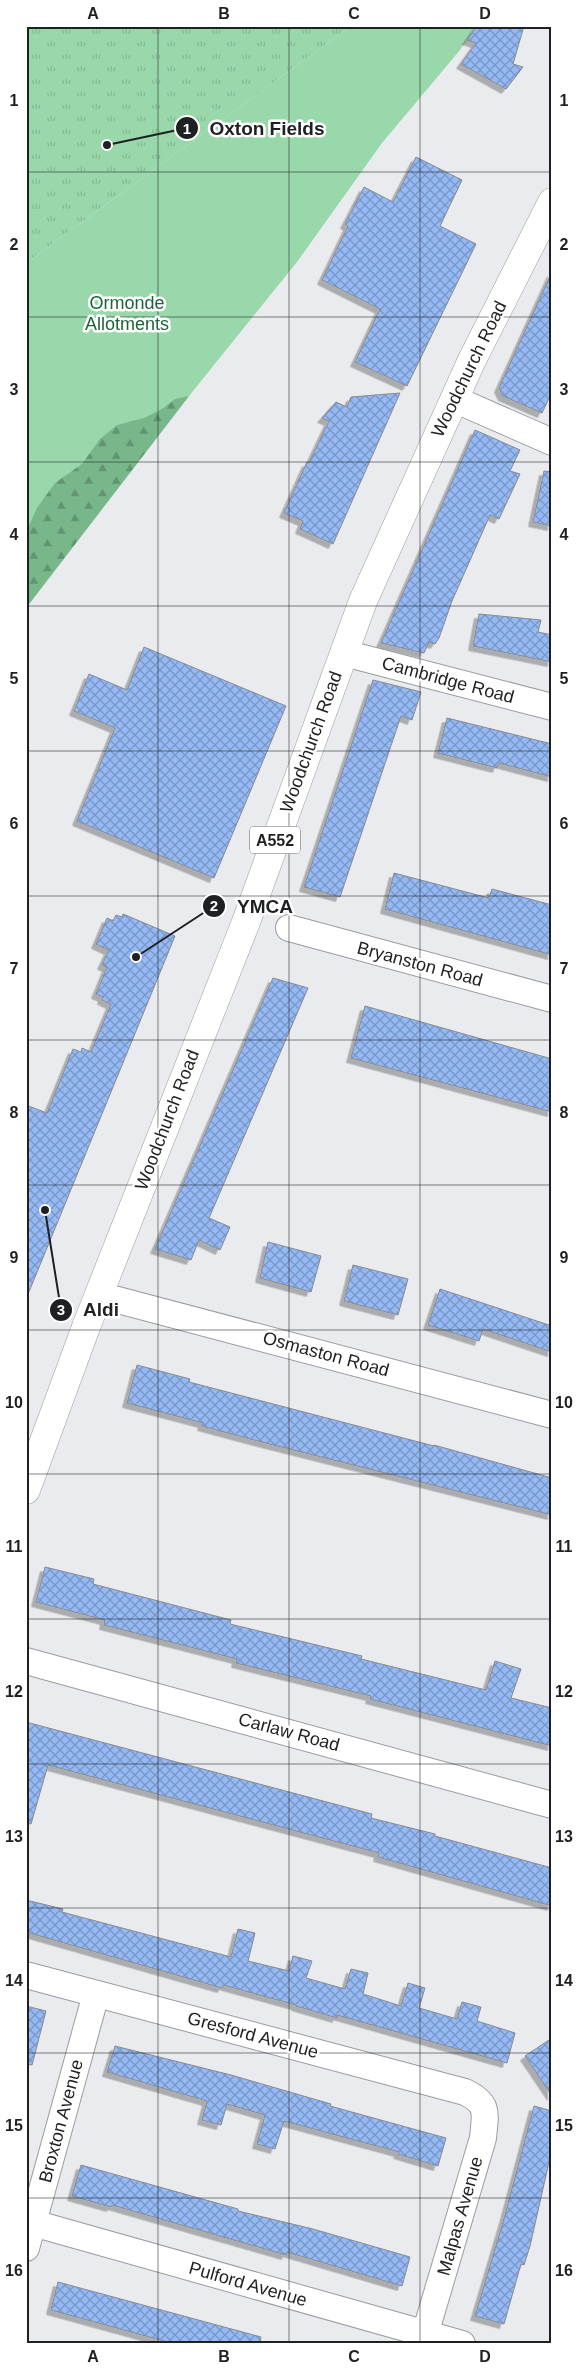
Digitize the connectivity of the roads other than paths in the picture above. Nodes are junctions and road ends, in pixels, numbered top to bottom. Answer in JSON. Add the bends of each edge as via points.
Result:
{"nodes":[{"id":1,"x":552,"y":202,"type":"edge"},
{"id":2,"x":454,"y":400,"type":"junction"},
{"id":3,"x":552,"y":442,"type":"edge"},
{"id":4,"x":344,"y":653,"type":"junction"},
{"id":5,"x":552,"y":707,"type":"edge"},
{"id":6,"x":289,"y":928,"type":"dead end"},
{"id":7,"x":552,"y":999,"type":"edge"},
{"id":8,"x":99,"y":1295,"type":"junction"},
{"id":9,"x":552,"y":1415,"type":"edge"},
{"id":10,"x":26,"y":1490,"type":"edge"},
{"id":11,"x":26,"y":1661,"type":"edge"},
{"id":12,"x":552,"y":1805,"type":"edge"},
{"id":13,"x":26,"y":1975,"type":"edge"},
{"id":14,"x":96,"y":1994,"type":"junction"},
{"id":15,"x":478,"y":2099,"type":"joint"},
{"id":16,"x":34,"y":2223,"type":"junction"},
{"id":17,"x":26,"y":2248,"type":"edge"},
{"id":18,"x":425,"y":2334,"type":"junction"},
{"id":19,"x":462,"y":2344,"type":"edge"}],
"edges":[{"from":1,"to":2,"type":"highway","name":"Woodchurch Road","number":"A552"},
{"from":2,"to":3,"type":"street"},
{"from":2,"to":4,"type":"highway","name":"Woodchurch Road","number":"A552","via":[[363,601]]},
{"from":4,"to":5,"type":"street","name":"Cambridge Road"},
{"from":4,"to":8,"type":"highway","name":"Woodchurch Road","number":"A552","via":[[246,922]]},
{"from":6,"to":7,"type":"street","name":"Bryanston Road"},
{"from":8,"to":9,"type":"street","name":"Osmaston Road"},
{"from":8,"to":10,"type":"highway","name":"Woodchurch Road","number":"A552"},
{"from":11,"to":12,"type":"street","name":"Carlaw Road"},
{"from":13,"to":14,"type":"street","name":"Gresford Avenue"},
{"from":14,"to":15,"type":"street","name":"Gresford Avenue","via":[[466,2092]]},
{"from":14,"to":16,"type":"street","name":"Broxton Avenue"},
{"from":15,"to":18,"type":"street","name":"Malpas Avenue","via":[[485,2109],[482,2138]]},
{"from":16,"to":17,"type":"street","name":"Broxton Avenue"},
{"from":16,"to":18,"type":"street","name":"Pulford Avenue"},
{"from":18,"to":19,"type":"street","name":"Pulford Avenue"}]}
